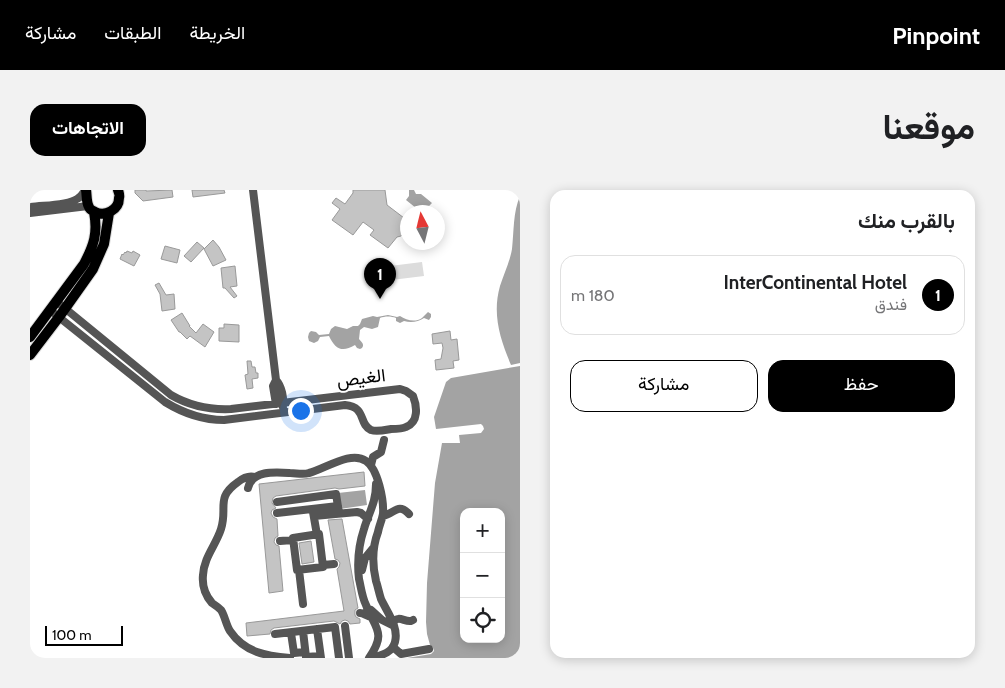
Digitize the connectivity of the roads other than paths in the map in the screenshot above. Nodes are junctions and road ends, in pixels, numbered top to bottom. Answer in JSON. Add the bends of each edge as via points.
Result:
{"nodes":[{"id":1,"x":86,"y":190,"type":"edge"},
{"id":2,"x":118,"y":190,"type":"edge"},
{"id":3,"x":253,"y":190,"type":"edge"},
{"id":4,"x":30,"y":207,"type":"edge"},
{"id":5,"x":91,"y":209,"type":"junction"},
{"id":6,"x":30,"y":213,"type":"edge"},
{"id":7,"x":109,"y":213,"type":"junction"},
{"id":8,"x":53,"y":306,"type":"junction"},
{"id":9,"x":62,"y":313,"type":"junction"},
{"id":10,"x":30,"y":337,"type":"edge"},
{"id":11,"x":30,"y":355,"type":"edge"},
{"id":12,"x":280,"y":403,"type":"junction"},
{"id":13,"x":263,"y":415,"type":"junction"},
{"id":14,"x":384,"y":440,"type":"dead end"},
{"id":15,"x":371,"y":465,"type":"junction"},
{"id":16,"x":255,"y":477,"type":"junction"},
{"id":17,"x":377,"y":477,"type":"junction"},
{"id":18,"x":248,"y":488,"type":"dead end"},
{"id":19,"x":311,"y":498,"type":"junction"},
{"id":20,"x":277,"y":502,"type":"dead end"},
{"id":21,"x":334,"y":510,"type":"junction"},
{"id":22,"x":277,"y":513,"type":"dead end"},
{"id":23,"x":314,"y":513,"type":"junction"},
{"id":24,"x":408,"y":514,"type":"dead end"},
{"id":25,"x":383,"y":516,"type":"junction"},
{"id":26,"x":368,"y":519,"type":"junction"},
{"id":27,"x":317,"y":535,"type":"junction"},
{"id":28,"x":293,"y":540,"type":"junction"},
{"id":29,"x":280,"y":541,"type":"dead end"},
{"id":30,"x":374,"y":547,"type":"junction"},
{"id":31,"x":334,"y":564,"type":"dead end"},
{"id":32,"x":323,"y":565,"type":"junction"},
{"id":33,"x":300,"y":570,"type":"junction"},
{"id":34,"x":359,"y":584,"type":"junction"},
{"id":35,"x":303,"y":604,"type":"dead end"},
{"id":36,"x":360,"y":613,"type":"dead end"},
{"id":37,"x":373,"y":617,"type":"junction"},
{"id":38,"x":412,"y":620,"type":"dead end"},
{"id":39,"x":393,"y":624,"type":"junction"},
{"id":40,"x":345,"y":626,"type":"dead end"},
{"id":41,"x":310,"y":632,"type":"junction"},
{"id":42,"x":275,"y":634,"type":"dead end"},
{"id":43,"x":291,"y":635,"type":"junction"},
{"id":44,"x":393,"y":647,"type":"junction"},
{"id":45,"x":429,"y":649,"type":"dead end"},
{"id":46,"x":305,"y":652,"type":"junction"},
{"id":47,"x":320,"y":657,"type":"edge"},
{"id":48,"x":290,"y":658,"type":"edge"},
{"id":49,"x":339,"y":658,"type":"edge"},
{"id":50,"x":349,"y":658,"type":"edge"},
{"id":51,"x":370,"y":658,"type":"edge"}],
"edges":[{"from":1,"to":4,"type":"street","via":[[76,200]]},
{"from":1,"to":5,"type":"main road"},
{"from":2,"to":7,"type":"main road","via":[[119,202]]},
{"from":3,"to":12,"type":"street"},
{"from":5,"to":6,"type":"street"},
{"from":5,"to":7,"type":"main road","via":[[99,214]]},
{"from":5,"to":8,"type":"main road","via":[[96,234],[90,252]]},
{"from":7,"to":9,"type":"main road","via":[[100,255]]},
{"from":8,"to":9,"type":"street","name":"الغيص"},
{"from":8,"to":10,"type":"main road"},
{"from":9,"to":11,"type":"main road"},
{"from":9,"to":12,"type":"street","name":"الغيص","via":[[181,401],[217,410]]},
{"from":9,"to":13,"type":"street","name":"الغيص","via":[[175,408],[216,420]]},
{"from":12,"to":13,"type":"street","via":[[284,406],[282,408]]},
{"from":12,"to":13,"type":"street","name":"الغيص","via":[[400,389],[413,396],[416,414],[405,428],[374,431],[369,429],[353,406]]},
{"from":14,"to":15,"type":"street","via":[[381,452],[373,457]]},
{"from":15,"to":16,"type":"street","via":[[363,459],[352,458],[307,474],[278,472]]},
{"from":15,"to":17,"type":"street"},
{"from":16,"to":18,"type":"street"},
{"from":16,"to":48,"type":"street","via":[[244,478],[228,489],[224,496],[223,522],[204,564],[204,586],[229,630],[244,644],[263,654]]},
{"from":17,"to":25,"type":"street"},
{"from":17,"to":26,"type":"street","via":[[374,503]]},
{"from":19,"to":20,"type":"street"},
{"from":19,"to":21,"type":"street","via":[[336,494]]},
{"from":19,"to":23,"type":"street"},
{"from":21,"to":23,"type":"street"},
{"from":21,"to":26,"type":"street","via":[[361,513]]},
{"from":22,"to":23,"type":"street"},
{"from":23,"to":27,"type":"street"},
{"from":24,"to":25,"type":"street","via":[[396,509]]},
{"from":25,"to":30,"type":"street"},
{"from":26,"to":34,"type":"street","via":[[359,550]]},
{"from":27,"to":28,"type":"street"},
{"from":27,"to":32,"type":"street"},
{"from":28,"to":29,"type":"street"},
{"from":28,"to":33,"type":"street","via":[[297,570]]},
{"from":30,"to":34,"type":"street","via":[[365,558]]},
{"from":30,"to":39,"type":"street","via":[[377,598]]},
{"from":31,"to":32,"type":"street"},
{"from":32,"to":33,"type":"street"},
{"from":33,"to":35,"type":"street"},
{"from":34,"to":37,"type":"street"},
{"from":36,"to":37,"type":"street"},
{"from":37,"to":39,"type":"street"},
{"from":37,"to":51,"type":"street","via":[[378,638]]},
{"from":38,"to":39,"type":"street","via":[[400,618]]},
{"from":39,"to":44,"type":"street","via":[[396,637]]},
{"from":40,"to":50,"type":"street"},
{"from":41,"to":43,"type":"street"},
{"from":41,"to":46,"type":"street"},
{"from":41,"to":47,"type":"street"},
{"from":41,"to":49,"type":"street","via":[[335,627]]},
{"from":42,"to":43,"type":"street"},
{"from":43,"to":46,"type":"street","via":[[294,653]]},
{"from":44,"to":45,"type":"street","via":[[401,654]]},
{"from":44,"to":51,"type":"street"},
{"from":46,"to":47,"type":"street","via":[[306,657]]}]}
